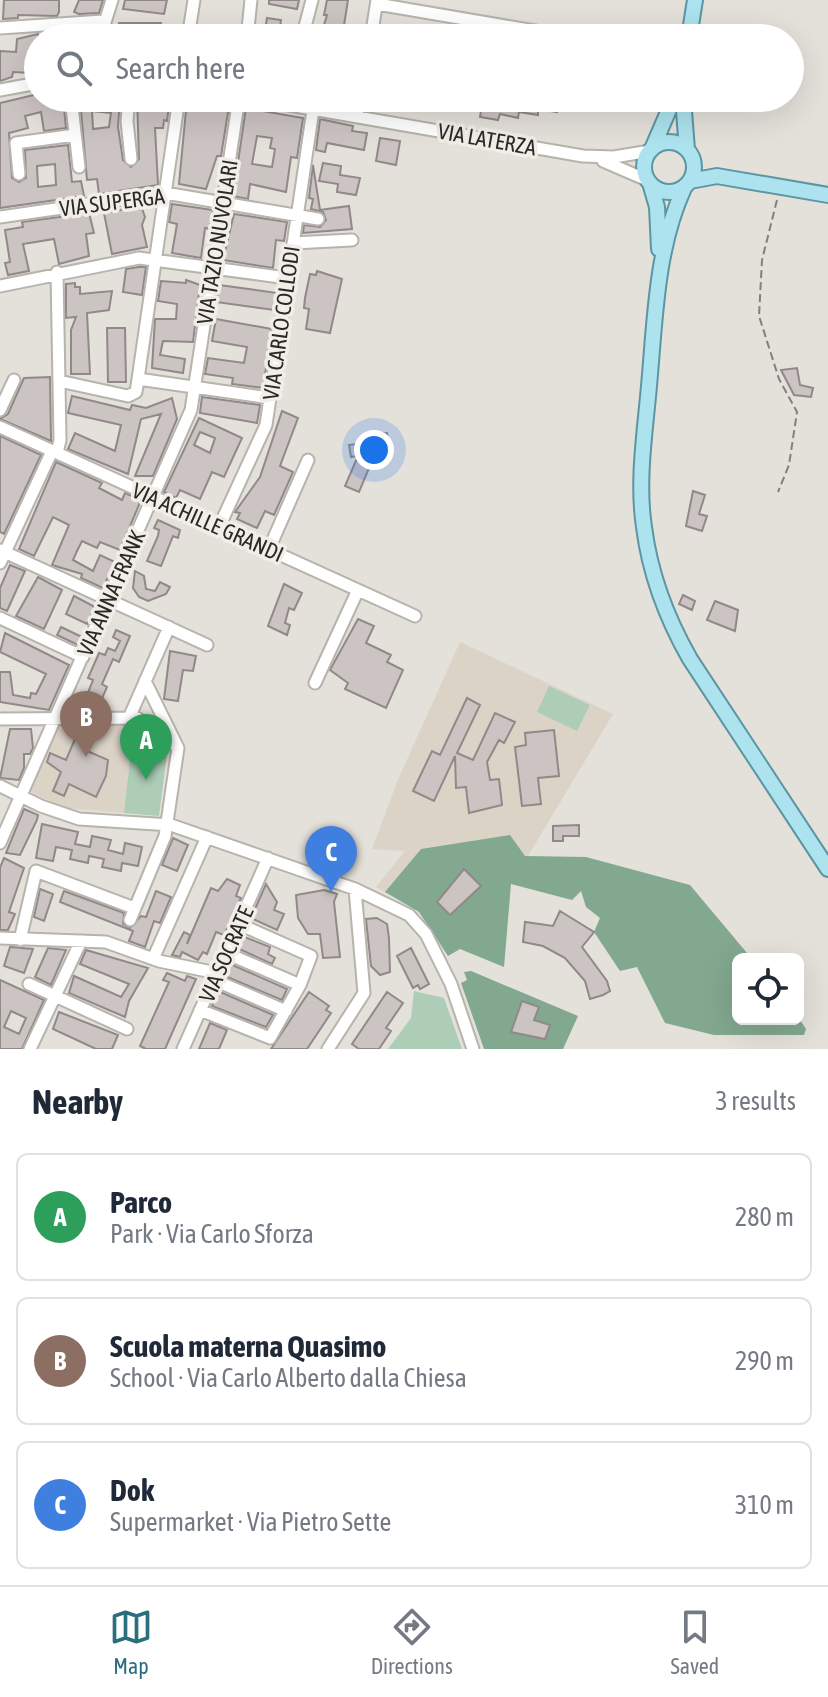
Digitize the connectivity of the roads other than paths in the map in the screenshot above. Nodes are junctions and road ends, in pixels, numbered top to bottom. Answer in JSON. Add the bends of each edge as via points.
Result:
{"nodes":[{"id":1,"x":112,"y":0,"type":"edge"},
{"id":2,"x":194,"y":0,"type":"edge"},
{"id":3,"x":251,"y":0,"type":"edge"},
{"id":4,"x":312,"y":0,"type":"edge"},
{"id":5,"x":695,"y":0,"type":"edge"},
{"id":6,"x":377,"y":2,"type":"edge"},
{"id":7,"x":103,"y":21,"type":"junction"},
{"id":8,"x":59,"y":24,"type":"edge"},
{"id":9,"x":102,"y":24,"type":"edge"},
{"id":10,"x":190,"y":24,"type":"edge"},
{"id":11,"x":248,"y":24,"type":"edge"},
{"id":12,"x":306,"y":24,"type":"edge"},
{"id":13,"x":373,"y":24,"type":"edge"},
{"id":14,"x":499,"y":24,"type":"edge"},
{"id":15,"x":691,"y":24,"type":"edge"},
{"id":16,"x":24,"y":26,"type":"edge"},
{"id":17,"x":0,"y":28,"type":"edge"},
{"id":18,"x":24,"y":86,"type":"edge"},
{"id":19,"x":0,"y":90,"type":"edge"},
{"id":20,"x":73,"y":112,"type":"edge"},
{"id":21,"x":128,"y":112,"type":"edge"},
{"id":22,"x":177,"y":112,"type":"edge"},
{"id":23,"x":237,"y":112,"type":"edge"},
{"id":24,"x":313,"y":112,"type":"edge"},
{"id":25,"x":328,"y":112,"type":"edge"},
{"id":26,"x":358,"y":112,"type":"edge"},
{"id":27,"x":668,"y":112,"type":"edge"},
{"id":28,"x":685,"y":112,"type":"edge"},
{"id":29,"x":357,"y":116,"type":"junction"},
{"id":30,"x":75,"y":135,"type":"junction"},
{"id":31,"x":651,"y":150,"type":"junction"},
{"id":32,"x":689,"y":152,"type":"junction"},
{"id":33,"x":583,"y":156,"type":"junction"},
{"id":34,"x":131,"y":159,"type":"dead end"},
{"id":35,"x":79,"y":167,"type":"dead end"},
{"id":36,"x":19,"y":174,"type":"dead end"},
{"id":37,"x":729,"y":178,"type":"junction"},
{"id":38,"x":649,"y":181,"type":"junction"},
{"id":39,"x":687,"y":184,"type":"junction"},
{"id":40,"x":165,"y":193,"type":"junction"},
{"id":41,"x":828,"y":195,"type":"edge"},
{"id":42,"x":224,"y":202,"type":"junction"},
{"id":43,"x":296,"y":216,"type":"junction"},
{"id":44,"x":0,"y":217,"type":"edge"},
{"id":45,"x":318,"y":219,"type":"dead end"},
{"id":46,"x":352,"y":240,"type":"dead end"},
{"id":47,"x":293,"y":243,"type":"junction"},
{"id":48,"x":155,"y":258,"type":"junction"},
{"id":49,"x":213,"y":266,"type":"junction"},
{"id":50,"x":57,"y":272,"type":"junction"},
{"id":51,"x":287,"y":278,"type":"junction"},
{"id":52,"x":659,"y":280,"type":"junction"},
{"id":53,"x":0,"y":286,"type":"edge"},
{"id":54,"x":138,"y":379,"type":"junction"},
{"id":55,"x":14,"y":380,"type":"dead end"},
{"id":56,"x":59,"y":381,"type":"junction"},
{"id":57,"x":195,"y":386,"type":"junction"},
{"id":58,"x":270,"y":398,"type":"junction"},
{"id":59,"x":0,"y":410,"type":"edge"},
{"id":60,"x":0,"y":427,"type":"edge"},
{"id":61,"x":54,"y":452,"type":"junction"},
{"id":62,"x":308,"y":460,"type":"dead end"},
{"id":63,"x":153,"y":497,"type":"junction"},
{"id":64,"x":219,"y":527,"type":"junction"},
{"id":65,"x":269,"y":549,"type":"junction"},
{"id":66,"x":2,"y":555,"type":"edge"},
{"id":67,"x":358,"y":590,"type":"junction"},
{"id":68,"x":108,"y":600,"type":"junction"},
{"id":69,"x":415,"y":616,"type":"dead end"},
{"id":70,"x":0,"y":618,"type":"edge"},
{"id":71,"x":169,"y":627,"type":"junction"},
{"id":72,"x":207,"y":645,"type":"dead end"},
{"id":73,"x":83,"y":657,"type":"junction"},
{"id":74,"x":145,"y":681,"type":"junction"},
{"id":75,"x":315,"y":683,"type":"dead end"},
{"id":76,"x":129,"y":718,"type":"junction"},
{"id":77,"x":0,"y":719,"type":"edge"},
{"id":78,"x":56,"y":719,"type":"junction"},
{"id":79,"x":178,"y":748,"type":"junction"},
{"id":80,"x":0,"y":786,"type":"edge"},
{"id":81,"x":21,"y":796,"type":"junction"},
{"id":82,"x":168,"y":825,"type":"junction"},
{"id":83,"x":207,"y":837,"type":"junction"},
{"id":84,"x":0,"y":843,"type":"edge"},
{"id":85,"x":268,"y":858,"type":"junction"},
{"id":86,"x":828,"y":869,"type":"edge"},
{"id":87,"x":355,"y":889,"type":"junction"},
{"id":88,"x":239,"y":924,"type":"junction"},
{"id":89,"x":0,"y":938,"type":"edge"},
{"id":90,"x":20,"y":940,"type":"junction"},
{"id":91,"x":81,"y":941,"type":"junction"},
{"id":92,"x":226,"y":953,"type":"junction"},
{"id":93,"x":153,"y":959,"type":"junction"},
{"id":94,"x":216,"y":976,"type":"junction"},
{"id":95,"x":29,"y":984,"type":"dead end"},
{"id":96,"x":300,"y":985,"type":"junction"},
{"id":97,"x":55,"y":997,"type":"junction"},
{"id":98,"x":200,"y":1010,"type":"junction"},
{"id":99,"x":286,"y":1011,"type":"junction"},
{"id":100,"x":127,"y":1029,"type":"dead end"},
{"id":101,"x":30,"y":1049,"type":"edge"},
{"id":102,"x":183,"y":1049,"type":"edge"},
{"id":103,"x":328,"y":1049,"type":"edge"},
{"id":104,"x":473,"y":1049,"type":"edge"}],
"edges":[{"from":1,"to":7,"type":"street"},
{"from":2,"to":10,"type":"street"},
{"from":3,"to":11,"type":"street"},
{"from":4,"to":12,"type":"street"},
{"from":5,"to":15,"type":"main road"},
{"from":6,"to":13,"type":"street"},
{"from":6,"to":14,"type":"street"},
{"from":7,"to":8,"type":"street"},
{"from":7,"to":9,"type":"street"},
{"from":16,"to":17,"type":"street"},
{"from":18,"to":19,"type":"street"},
{"from":20,"to":30,"type":"street"},
{"from":21,"to":34,"type":"street"},
{"from":22,"to":40,"type":"street"},
{"from":23,"to":42,"type":"street","name":"VIA TAZIO NUVOLARI"},
{"from":24,"to":43,"type":"street","name":"VIA CARLO COLLODI"},
{"from":25,"to":29,"type":"street","name":"VIA LATERZA"},
{"from":26,"to":29,"type":"street"},
{"from":27,"to":31,"type":"main road"},
{"from":28,"to":32,"type":"main road"},
{"from":29,"to":33,"type":"street","name":"VIA LATERZA"},
{"from":30,"to":35,"type":"street"},
{"from":30,"to":36,"type":"street","via":[[16,143]]},
{"from":31,"to":32,"type":"main road","via":[[674,143]]},
{"from":31,"to":33,"type":"street"},
{"from":31,"to":38,"type":"main road","via":[[644,165]]},
{"from":32,"to":37,"type":"main road"},
{"from":32,"to":39,"type":"main road","via":[[694,167]]},
{"from":33,"to":38,"type":"street","via":[[622,166]]},
{"from":37,"to":39,"type":"main road"},
{"from":37,"to":41,"type":"main road"},
{"from":38,"to":39,"type":"main road","via":[[662,191]]},
{"from":38,"to":52,"type":"main road","via":[[657,207]]},
{"from":39,"to":52,"type":"main road","via":[[672,215]]},
{"from":40,"to":42,"type":"street","name":"VIA SUPERGA"},
{"from":40,"to":44,"type":"street","name":"VIA SUPERGA"},
{"from":40,"to":48,"type":"street"},
{"from":42,"to":43,"type":"street","name":"VIA SUPERGA"},
{"from":42,"to":49,"type":"street","name":"VIA TAZIO NUVOLARI"},
{"from":43,"to":45,"type":"street","name":"VIA SUPERGA"},
{"from":43,"to":47,"type":"street","name":"VIA CARLO COLLODI"},
{"from":46,"to":47,"type":"street"},
{"from":47,"to":51,"type":"street","name":"VIA CARLO COLLODI"},
{"from":48,"to":49,"type":"street"},
{"from":48,"to":50,"type":"street"},
{"from":48,"to":54,"type":"street"},
{"from":49,"to":51,"type":"street"},
{"from":49,"to":57,"type":"street","name":"VIA TAZIO NUVOLARI"},
{"from":50,"to":53,"type":"street"},
{"from":50,"to":56,"type":"street"},
{"from":51,"to":58,"type":"street","name":"VIA CARLO COLLODI"},
{"from":52,"to":86,"type":"main road","via":[[642,480],[643,525],[654,580],[690,659]]},
{"from":54,"to":56,"type":"street","via":[[136,392],[128,396]]},
{"from":54,"to":57,"type":"street"},
{"from":55,"to":59,"type":"street"},
{"from":56,"to":61,"type":"street","via":[[60,440]]},
{"from":57,"to":58,"type":"street"},
{"from":57,"to":63,"type":"street","name":"VIA ANNA FRANK","via":[[191,410]]},
{"from":58,"to":64,"type":"street","name":"VIA CARLO COLLODI","via":[[266,425]]},
{"from":60,"to":61,"type":"street","name":"VIA ACHILLE GRANDI"},
{"from":61,"to":63,"type":"street","name":"VIA ACHILLE GRANDI"},
{"from":61,"to":66,"type":"street"},
{"from":62,"to":65,"type":"street"},
{"from":63,"to":64,"type":"street","name":"VIA ACHILLE GRANDI"},
{"from":63,"to":68,"type":"street","name":"VIA ANNA FRANK"},
{"from":64,"to":65,"type":"street","name":"VIA ACHILLE GRANDI"},
{"from":65,"to":67,"type":"street","name":"VIA ACHILLE GRANDI"},
{"from":66,"to":68,"type":"street"},
{"from":67,"to":69,"type":"street","name":"VIA ACHILLE GRANDI"},
{"from":67,"to":75,"type":"street"},
{"from":68,"to":71,"type":"street"},
{"from":68,"to":73,"type":"street","name":"VIA ANNA FRANK"},
{"from":70,"to":73,"type":"street"},
{"from":71,"to":72,"type":"street"},
{"from":71,"to":74,"type":"street"},
{"from":73,"to":78,"type":"street","name":"VIA ANNA FRANK"},
{"from":74,"to":76,"type":"street"},
{"from":74,"to":79,"type":"street"},
{"from":76,"to":78,"type":"street"},
{"from":76,"to":79,"type":"street","via":[[137,718]]},
{"from":77,"to":78,"type":"street"},
{"from":78,"to":81,"type":"street","name":"VIA ANNA FRANK"},
{"from":79,"to":82,"type":"street"},
{"from":80,"to":81,"type":"street"},
{"from":81,"to":82,"type":"street","via":[[79,819]]},
{"from":81,"to":84,"type":"street","name":"VIA ANNA FRANK"},
{"from":82,"to":83,"type":"street"},
{"from":82,"to":90,"type":"street","via":[[132,914],[36,871]]},
{"from":83,"to":85,"type":"street"},
{"from":83,"to":93,"type":"street"},
{"from":85,"to":87,"type":"street"},
{"from":85,"to":88,"type":"street","name":"VIA SOCRATE"},
{"from":87,"to":103,"type":"street","via":[[364,993]]},
{"from":87,"to":104,"type":"street","via":[[409,915],[426,934],[463,1012]]},
{"from":88,"to":92,"type":"street","name":"VIA SOCRATE"},
{"from":88,"to":96,"type":"street","via":[[311,956]]},
{"from":89,"to":90,"type":"street"},
{"from":90,"to":91,"type":"street"},
{"from":91,"to":93,"type":"street","via":[[106,942]]},
{"from":91,"to":97,"type":"street"},
{"from":92,"to":94,"type":"street","name":"VIA SOCRATE"},
{"from":92,"to":96,"type":"street"},
{"from":93,"to":94,"type":"street"},
{"from":94,"to":98,"type":"street","name":"VIA SOCRATE"},
{"from":94,"to":99,"type":"street"},
{"from":95,"to":97,"type":"street"},
{"from":96,"to":99,"type":"street"},
{"from":97,"to":100,"type":"street"},
{"from":97,"to":101,"type":"street"},
{"from":98,"to":99,"type":"street","via":[[270,1038]]},
{"from":98,"to":102,"type":"street","name":"VIA SOCRATE"}]}
